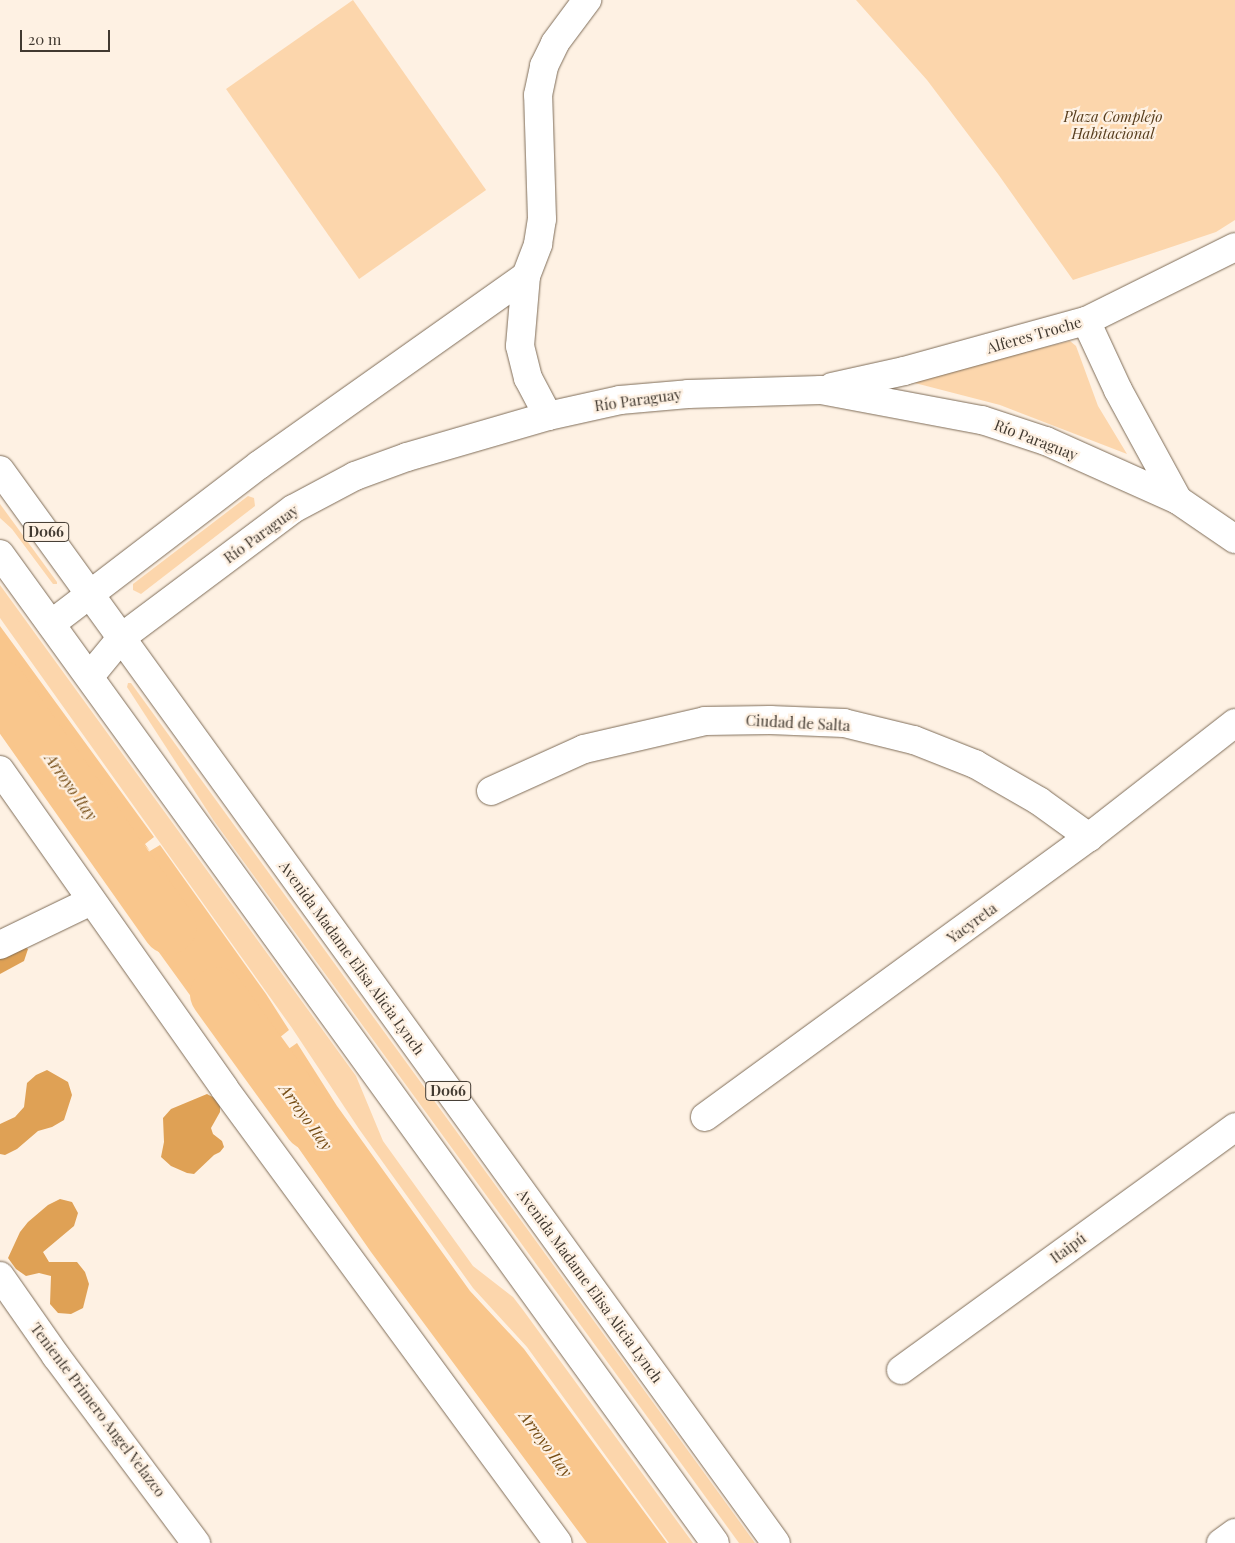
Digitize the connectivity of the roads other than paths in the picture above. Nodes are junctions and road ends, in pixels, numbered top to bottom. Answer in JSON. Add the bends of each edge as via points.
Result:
{"nodes":[{"id":1,"x":587,"y":0,"type":"edge"},
{"id":2,"x":1235,"y":247,"type":"edge"},
{"id":3,"x":526,"y":276,"type":"junction"},
{"id":4,"x":1086,"y":321,"type":"junction"},
{"id":5,"x":821,"y":390,"type":"junction"},
{"id":6,"x":548,"y":416,"type":"junction"},
{"id":7,"x":0,"y":470,"type":"edge"},
{"id":8,"x":1178,"y":500,"type":"junction"},
{"id":9,"x":1235,"y":539,"type":"edge"},
{"id":10,"x":0,"y":554,"type":"edge"},
{"id":11,"x":91,"y":594,"type":"junction"},
{"id":12,"x":51,"y":624,"type":"junction"},
{"id":13,"x":122,"y":637,"type":"junction"},
{"id":14,"x":90,"y":676,"type":"junction"},
{"id":15,"x":1235,"y":723,"type":"edge"},
{"id":16,"x":0,"y":770,"type":"edge"},
{"id":17,"x":491,"y":791,"type":"dead end"},
{"id":18,"x":1090,"y":837,"type":"junction"},
{"id":19,"x":91,"y":901,"type":"junction"},
{"id":20,"x":0,"y":945,"type":"edge"},
{"id":21,"x":705,"y":1117,"type":"dead end"},
{"id":22,"x":1235,"y":1127,"type":"edge"},
{"id":23,"x":0,"y":1276,"type":"edge"},
{"id":24,"x":901,"y":1370,"type":"dead end"},
{"id":25,"x":1235,"y":1532,"type":"edge"},
{"id":26,"x":196,"y":1543,"type":"edge"},
{"id":27,"x":558,"y":1543,"type":"edge"},
{"id":28,"x":716,"y":1543,"type":"edge"},
{"id":29,"x":776,"y":1543,"type":"edge"},
{"id":30,"x":1221,"y":1543,"type":"edge"}],
"edges":[{"from":1,"to":3,"type":"main road","via":[[555,43],[544,66],[538,95],[542,219],[538,244]]},
{"from":2,"to":4,"type":"main road","name":"Alferes Troche"},
{"from":3,"to":6,"type":"main road","via":[[520,346],[528,378]]},
{"from":3,"to":11,"type":"main road","via":[[259,465]]},
{"from":4,"to":5,"type":"main road","name":"Alferes Troche","via":[[904,371]]},
{"from":4,"to":8,"type":"main road","via":[[1118,390]]},
{"from":5,"to":6,"type":"main road","name":"Río Paraguay","via":[[688,394],[620,400]]},
{"from":5,"to":8,"type":"main road","name":"Río Paraguay","via":[[982,420],[1046,441]]},
{"from":6,"to":13,"type":"main road","name":"Río Paraguay","via":[[407,457],[355,476],[293,509]]},
{"from":7,"to":11,"type":"main road","name":"Avenida Madame Elisa Alicia Lynch","number":"D066"},
{"from":8,"to":9,"type":"main road","name":"Río Paraguay"},
{"from":10,"to":12,"type":"main road"},
{"from":11,"to":12,"type":"main road"},
{"from":11,"to":13,"type":"main road","name":"Avenida Madame Elisa Alicia Lynch","number":"D066"},
{"from":12,"to":14,"type":"main road"},
{"from":13,"to":14,"type":"main road","name":"Río Paraguay"},
{"from":13,"to":29,"type":"main road","name":"Avenida Madame Elisa Alicia Lynch","number":"D066"},
{"from":14,"to":28,"type":"main road"},
{"from":15,"to":18,"type":"main road","name":"Yacyreta"},
{"from":16,"to":19,"type":"main road"},
{"from":17,"to":18,"type":"main road","name":"Ciudad de Salta","via":[[584,749],[705,721],[844,723],[914,740],[975,764],[1039,801]]},
{"from":18,"to":21,"type":"main road","name":"Yacyreta"},
{"from":19,"to":20,"type":"main road"},
{"from":19,"to":27,"type":"main road"},
{"from":22,"to":24,"type":"main road","name":"Itaipú"},
{"from":23,"to":26,"type":"main road","name":"Teniente Primero Angel Velazco"},
{"from":25,"to":30,"type":"main road"}]}
